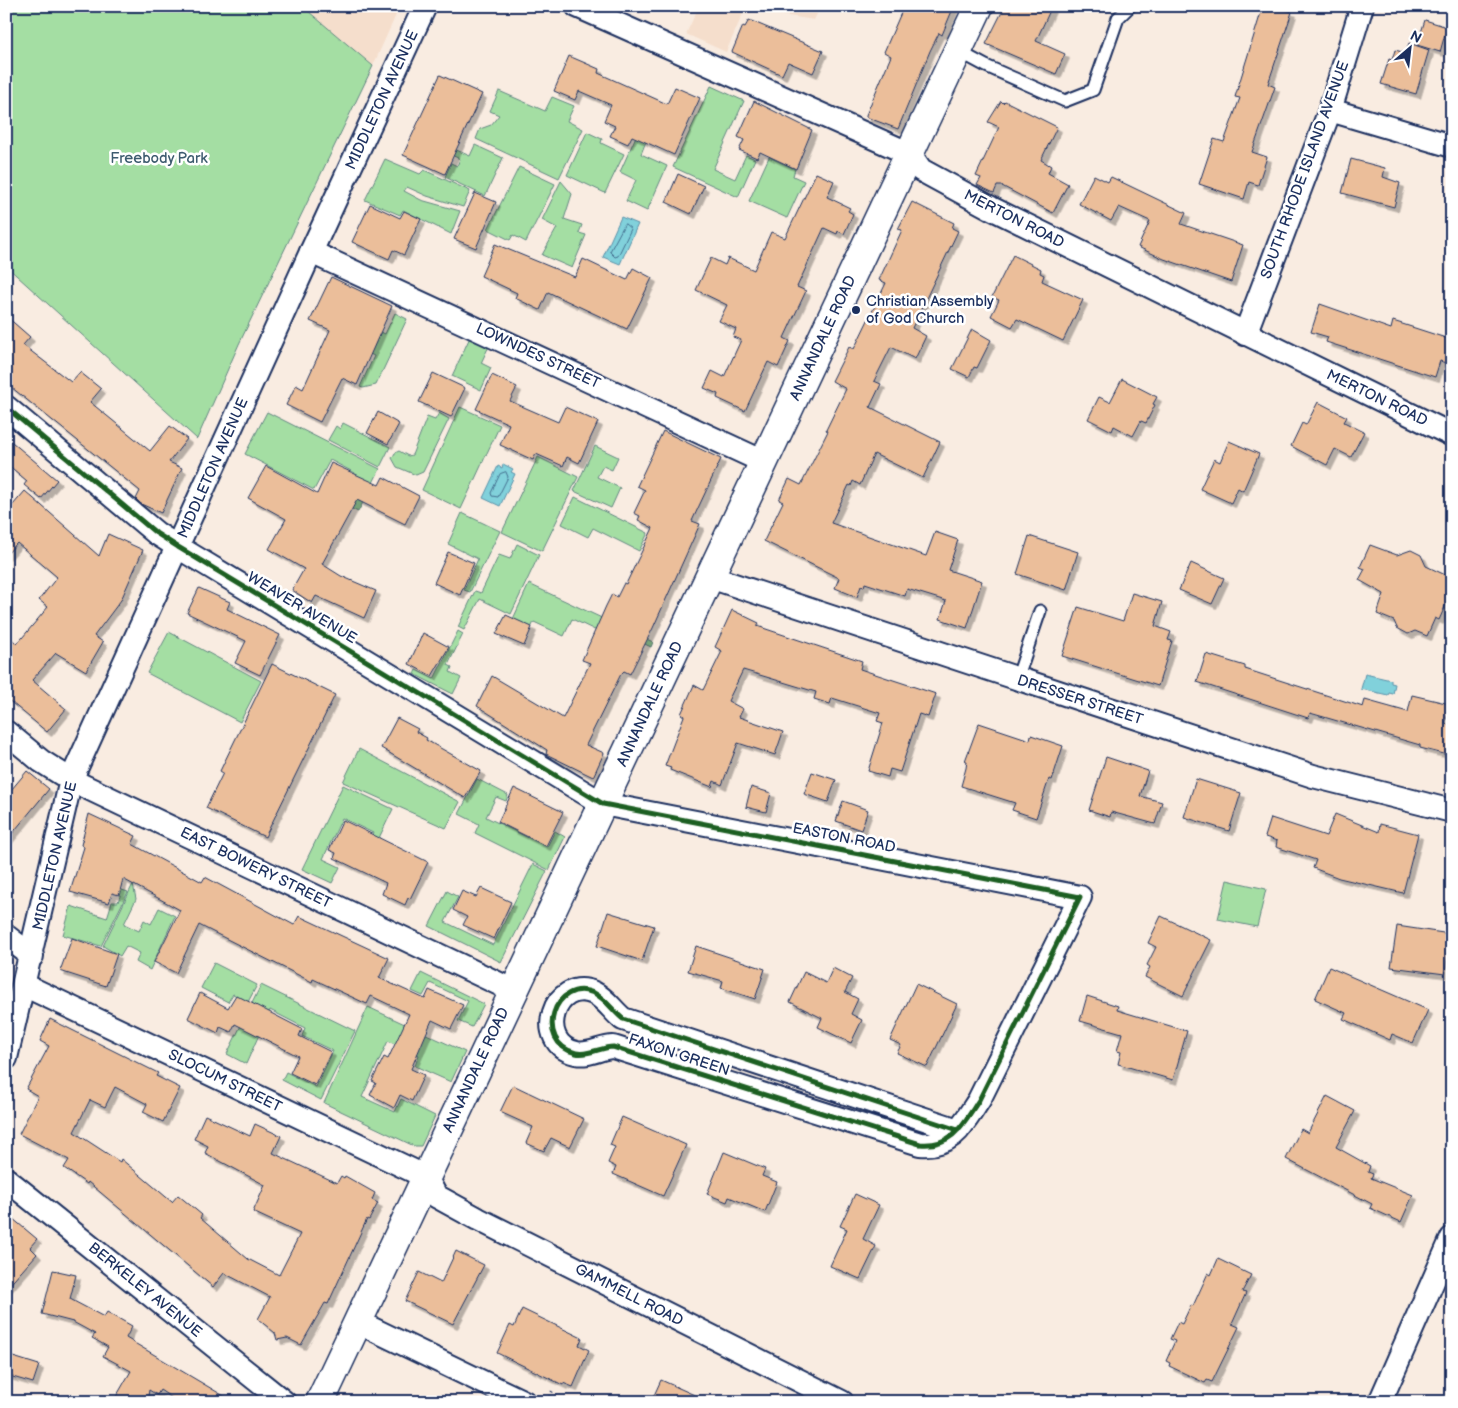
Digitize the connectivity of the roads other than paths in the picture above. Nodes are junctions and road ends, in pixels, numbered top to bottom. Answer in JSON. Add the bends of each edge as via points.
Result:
{"nodes":[{"id":1,"x":425,"y":6,"type":"edge"},
{"id":2,"x":577,"y":6,"type":"edge"},
{"id":3,"x":979,"y":6,"type":"edge"},
{"id":4,"x":1130,"y":6,"type":"edge"},
{"id":5,"x":1362,"y":6,"type":"edge"},
{"id":6,"x":958,"y":51,"type":"junction"},
{"id":7,"x":1330,"y":110,"type":"junction"},
{"id":8,"x":1452,"y":146,"type":"edge"},
{"id":9,"x":910,"y":154,"type":"junction"},
{"id":10,"x":311,"y":252,"type":"junction"},
{"id":11,"x":1245,"y":334,"type":"junction"},
{"id":12,"x":6,"y":407,"type":"edge"},
{"id":13,"x":1452,"y":435,"type":"edge"},
{"id":14,"x":764,"y":462,"type":"junction"},
{"id":15,"x":178,"y":547,"type":"junction"},
{"id":16,"x":710,"y":577,"type":"junction"},
{"id":17,"x":1040,"y":611,"type":"dead end"},
{"id":18,"x":1017,"y":679,"type":"junction"},
{"id":19,"x":6,"y":732,"type":"edge"},
{"id":20,"x":71,"y":780,"type":"junction"},
{"id":21,"x":603,"y":804,"type":"junction"},
{"id":22,"x":1452,"y":811,"type":"edge"},
{"id":23,"x":1080,"y":897,"type":"joint"},
{"id":24,"x":6,"y":936,"type":"edge"},
{"id":25,"x":32,"y":956,"type":"junction"},
{"id":26,"x":24,"y":985,"type":"junction"},
{"id":27,"x":514,"y":991,"type":"junction"},
{"id":28,"x":6,"y":1058,"type":"edge"},
{"id":29,"x":958,"y":1130,"type":"junction"},
{"id":30,"x":426,"y":1177,"type":"junction"},
{"id":31,"x":6,"y":1179,"type":"edge"},
{"id":32,"x":1452,"y":1238,"type":"edge"},
{"id":33,"x":358,"y":1322,"type":"junction"},
{"id":34,"x":284,"y":1402,"type":"edge"},
{"id":35,"x":320,"y":1402,"type":"edge"},
{"id":36,"x":524,"y":1402,"type":"edge"},
{"id":37,"x":842,"y":1402,"type":"edge"},
{"id":38,"x":1380,"y":1402,"type":"edge"}],
"edges":[{"from":1,"to":10,"type":"street","name":"MIDDLETON AVENUE"},
{"from":2,"to":9,"type":"street","name":"MERTON ROAD"},
{"from":3,"to":6,"type":"street","name":"ANNANDALE ROAD"},
{"from":4,"to":6,"type":"lane","via":[[1118,18],[1093,90],[1065,101]]},
{"from":5,"to":7,"type":"street","name":"SOUTH RHODE ISLAND AVENUE"},
{"from":6,"to":9,"type":"street","name":"ANNANDALE ROAD"},
{"from":7,"to":8,"type":"street"},
{"from":7,"to":11,"type":"street","name":"SOUTH RHODE ISLAND AVENUE"},
{"from":9,"to":11,"type":"street","name":"MERTON ROAD","via":[[921,170],[930,175]]},
{"from":9,"to":14,"type":"street","name":"ANNANDALE ROAD"},
{"from":10,"to":14,"type":"street","name":"LOWNDES STREET"},
{"from":10,"to":15,"type":"street","name":"MIDDLETON AVENUE"},
{"from":11,"to":13,"type":"street","name":"MERTON ROAD"},
{"from":12,"to":15,"type":"street","name":"WEAVER AVENUE","via":[[156,533]]},
{"from":14,"to":16,"type":"street","name":"ANNANDALE ROAD"},
{"from":15,"to":20,"type":"street","name":"MIDDLETON AVENUE"},
{"from":15,"to":21,"type":"street","name":"WEAVER AVENUE"},
{"from":16,"to":18,"type":"street","name":"DRESSER STREET"},
{"from":16,"to":21,"type":"street","name":"ANNANDALE ROAD"},
{"from":17,"to":18,"type":"lane"},
{"from":18,"to":22,"type":"street","name":"DRESSER STREET","via":[[1313,776]]},
{"from":19,"to":20,"type":"street","name":"EAST BOWERY STREET","via":[[41,761]]},
{"from":20,"to":25,"type":"street","name":"MIDDLETON AVENUE"},
{"from":20,"to":27,"type":"street","name":"EAST BOWERY STREET"},
{"from":21,"to":23,"type":"street","name":"EASTON ROAD"},
{"from":21,"to":27,"type":"street","name":"ANNANDALE ROAD"},
{"from":23,"to":29,"type":"street","name":"FAXON GREEN","via":[[979,1100]]},
{"from":24,"to":25,"type":"street"},
{"from":25,"to":26,"type":"street","name":"MIDDLETON AVENUE"},
{"from":26,"to":28,"type":"street","name":"MIDDLETON AVENUE"},
{"from":26,"to":30,"type":"street","name":"SLOCUM STREET"},
{"from":27,"to":30,"type":"street","name":"ANNANDALE ROAD"},
{"from":29,"to":29,"type":"street","name":"FAXON GREEN","via":[[623,1019],[594,993],[585,991],[566,995],[551,1017],[551,1027],[559,1044],[576,1053],[613,1047],[920,1144],[942,1143]]},
{"from":30,"to":33,"type":"street","name":"ANNANDALE ROAD"},
{"from":30,"to":37,"type":"street","name":"GAMMELL ROAD","via":[[436,1196],[478,1219]]},
{"from":31,"to":34,"type":"street","name":"BERKELEY AVENUE"},
{"from":32,"to":38,"type":"street"},
{"from":33,"to":35,"type":"street","name":"ANNANDALE ROAD"},
{"from":33,"to":36,"type":"street"}]}
